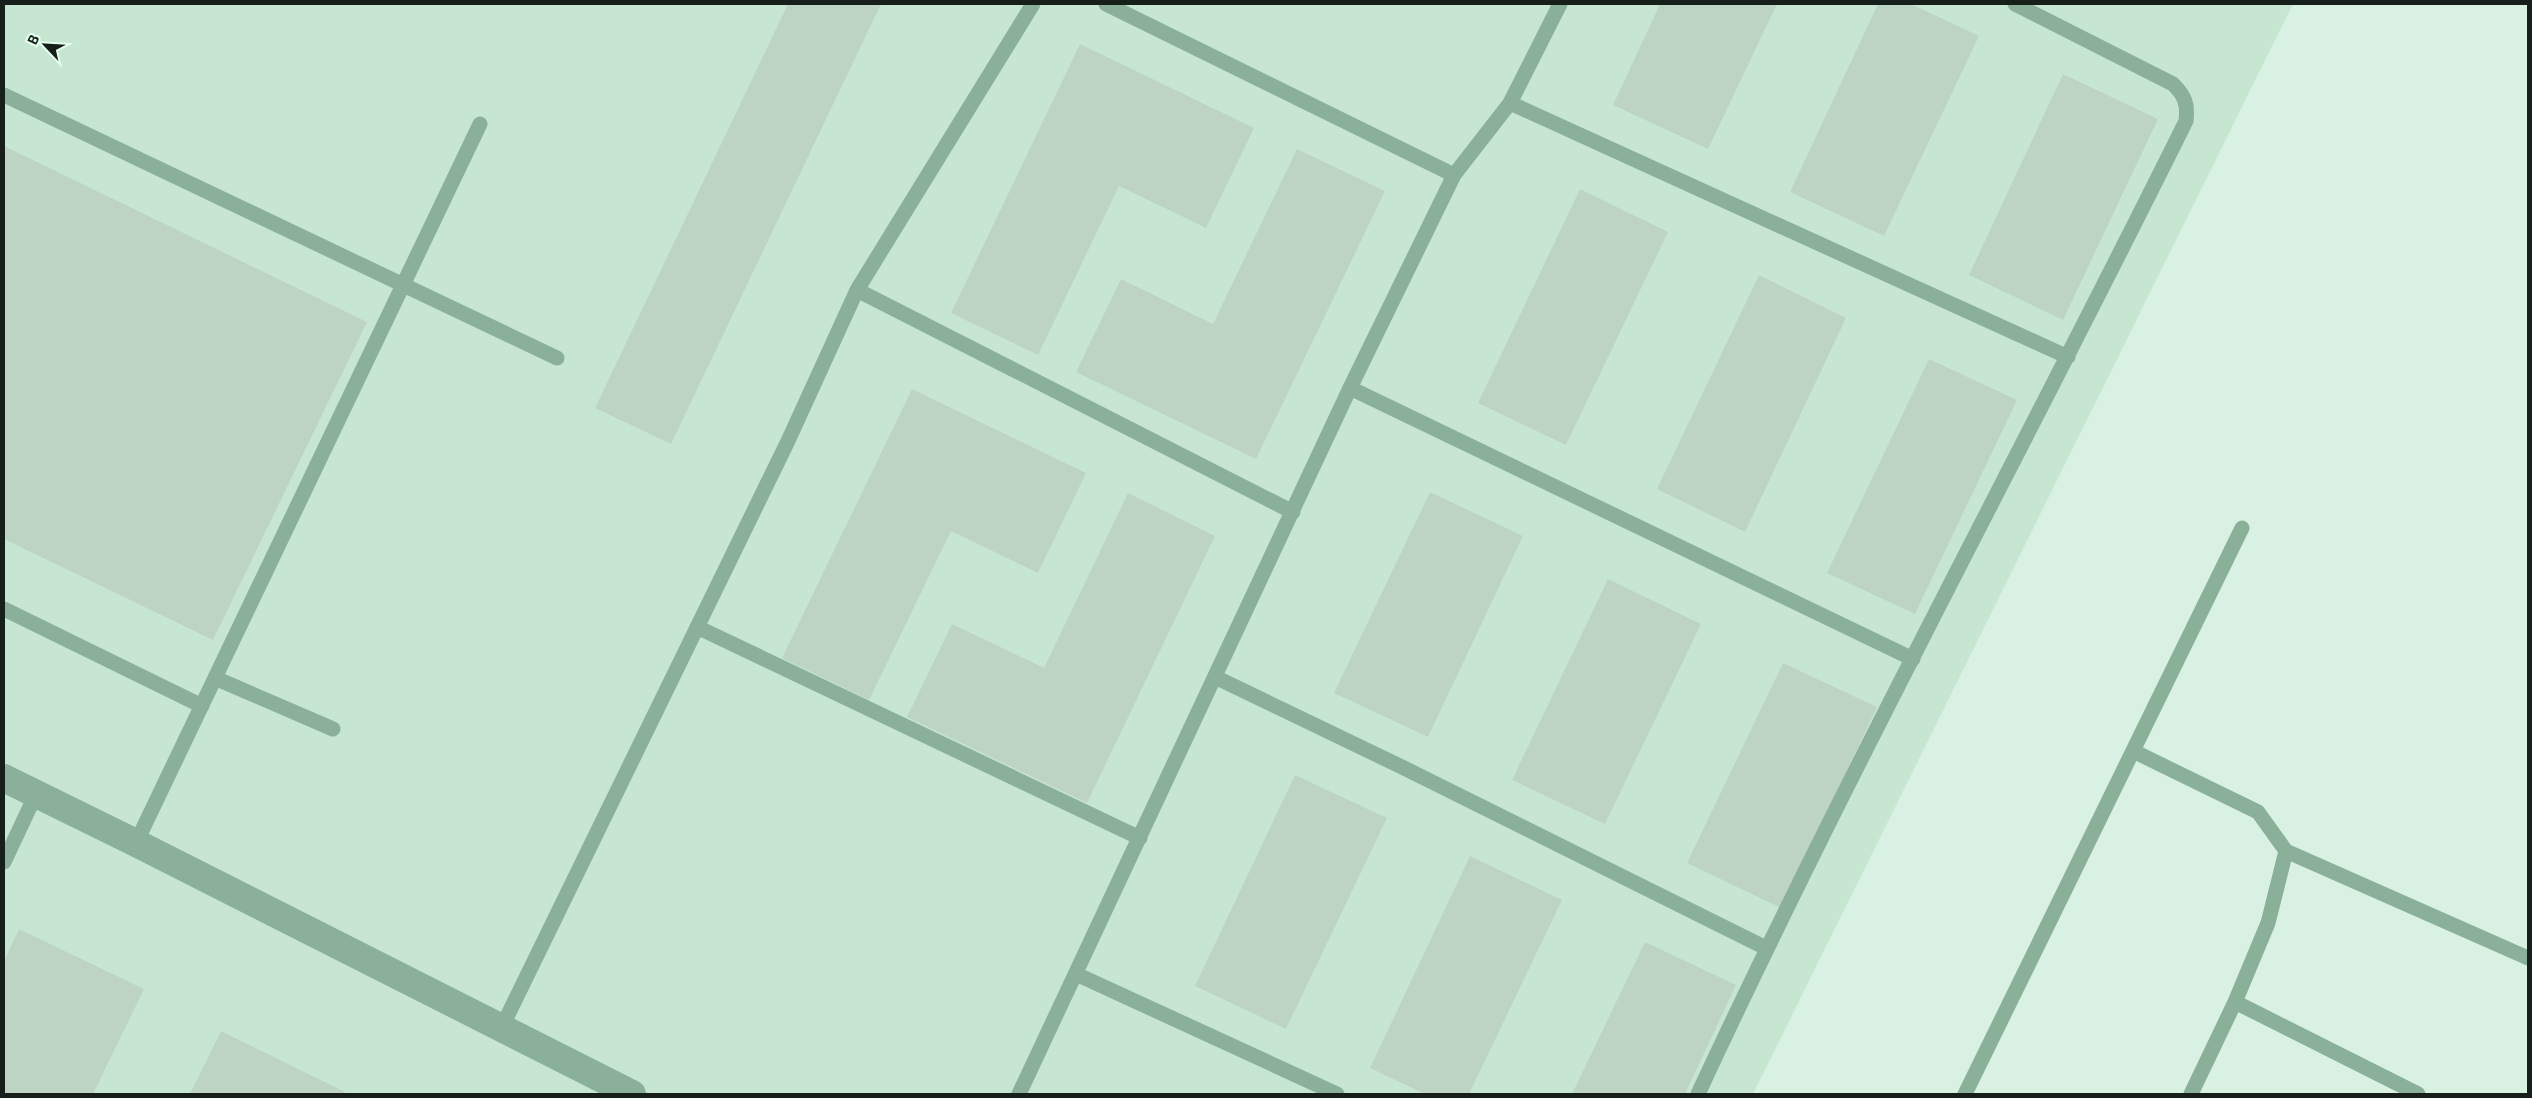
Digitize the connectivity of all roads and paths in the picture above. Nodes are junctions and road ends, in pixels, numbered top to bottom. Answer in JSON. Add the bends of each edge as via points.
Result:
{"nodes":[{"id":1,"x":1033,"y":4,"type":"edge"},
{"id":2,"x":1106,"y":4,"type":"edge"},
{"id":3,"x":1560,"y":4,"type":"edge"},
{"id":4,"x":2015,"y":4,"type":"edge"},
{"id":5,"x":4,"y":95,"type":"edge"},
{"id":6,"x":1510,"y":103,"type":"junction"},
{"id":7,"x":480,"y":124,"type":"dead end"},
{"id":8,"x":1454,"y":176,"type":"junction"},
{"id":9,"x":402,"y":286,"type":"junction"},
{"id":10,"x":857,"y":290,"type":"junction"},
{"id":11,"x":2068,"y":356,"type":"junction"},
{"id":12,"x":557,"y":358,"type":"dead end"},
{"id":13,"x":1350,"y":388,"type":"junction"},
{"id":14,"x":1293,"y":512,"type":"junction"},
{"id":15,"x":2242,"y":528,"type":"dead end"},
{"id":16,"x":4,"y":609,"type":"edge"},
{"id":17,"x":697,"y":627,"type":"junction"},
{"id":18,"x":1912,"y":659,"type":"junction"},
{"id":19,"x":1215,"y":677,"type":"junction"},
{"id":20,"x":215,"y":678,"type":"junction"},
{"id":21,"x":202,"y":706,"type":"junction"},
{"id":22,"x":333,"y":729,"type":"dead end"},
{"id":23,"x":2133,"y":751,"type":"junction"},
{"id":24,"x":4,"y":778,"type":"edge"},
{"id":25,"x":36,"y":794,"type":"junction"},
{"id":26,"x":1140,"y":838,"type":"junction"},
{"id":27,"x":136,"y":843,"type":"junction"},
{"id":28,"x":2286,"y":851,"type":"junction"},
{"id":29,"x":4,"y":862,"type":"edge"},
{"id":30,"x":1766,"y":948,"type":"junction"},
{"id":31,"x":2528,"y":958,"type":"edge"},
{"id":32,"x":1076,"y":974,"type":"junction"},
{"id":33,"x":2235,"y":1002,"type":"junction"},
{"id":34,"x":502,"y":1027,"type":"junction"},
{"id":35,"x":632,"y":1094,"type":"edge"},
{"id":36,"x":1019,"y":1094,"type":"edge"},
{"id":37,"x":1337,"y":1094,"type":"edge"},
{"id":38,"x":1698,"y":1094,"type":"edge"},
{"id":39,"x":1965,"y":1094,"type":"edge"},
{"id":40,"x":2191,"y":1094,"type":"edge"},
{"id":41,"x":2418,"y":1094,"type":"edge"}],
"edges":[{"from":1,"to":10,"type":"lane"},
{"from":2,"to":8,"type":"lane"},
{"from":3,"to":6,"type":"lane"},
{"from":4,"to":11,"type":"lane","via":[[2174,84],[2184,94],[2188,106],[2186,121]]},
{"from":5,"to":9,"type":"lane"},
{"from":6,"to":8,"type":"lane"},
{"from":6,"to":11,"type":"lane"},
{"from":7,"to":9,"type":"lane"},
{"from":8,"to":13,"type":"lane"},
{"from":9,"to":12,"type":"lane"},
{"from":9,"to":20,"type":"lane"},
{"from":10,"to":14,"type":"lane"},
{"from":10,"to":17,"type":"lane"},
{"from":11,"to":18,"type":"lane"},
{"from":13,"to":14,"type":"lane"},
{"from":13,"to":18,"type":"lane"},
{"from":14,"to":19,"type":"lane"},
{"from":15,"to":23,"type":"lane"},
{"from":16,"to":21,"type":"lane"},
{"from":17,"to":26,"type":"lane"},
{"from":17,"to":34,"type":"lane"},
{"from":18,"to":30,"type":"lane"},
{"from":19,"to":26,"type":"lane"},
{"from":19,"to":30,"type":"lane"},
{"from":20,"to":21,"type":"lane"},
{"from":20,"to":22,"type":"lane"},
{"from":21,"to":27,"type":"lane"},
{"from":23,"to":28,"type":"lane","via":[[2258,812]]},
{"from":23,"to":39,"type":"lane"},
{"from":24,"to":25,"type":"street"},
{"from":25,"to":27,"type":"street"},
{"from":25,"to":29,"type":"lane"},
{"from":26,"to":32,"type":"lane"},
{"from":27,"to":34,"type":"street"},
{"from":28,"to":31,"type":"lane"},
{"from":28,"to":33,"type":"lane","via":[[2268,923]]},
{"from":30,"to":38,"type":"lane"},
{"from":32,"to":36,"type":"lane"},
{"from":32,"to":37,"type":"lane"},
{"from":33,"to":40,"type":"lane"},
{"from":33,"to":41,"type":"lane"},
{"from":34,"to":35,"type":"street"}]}
